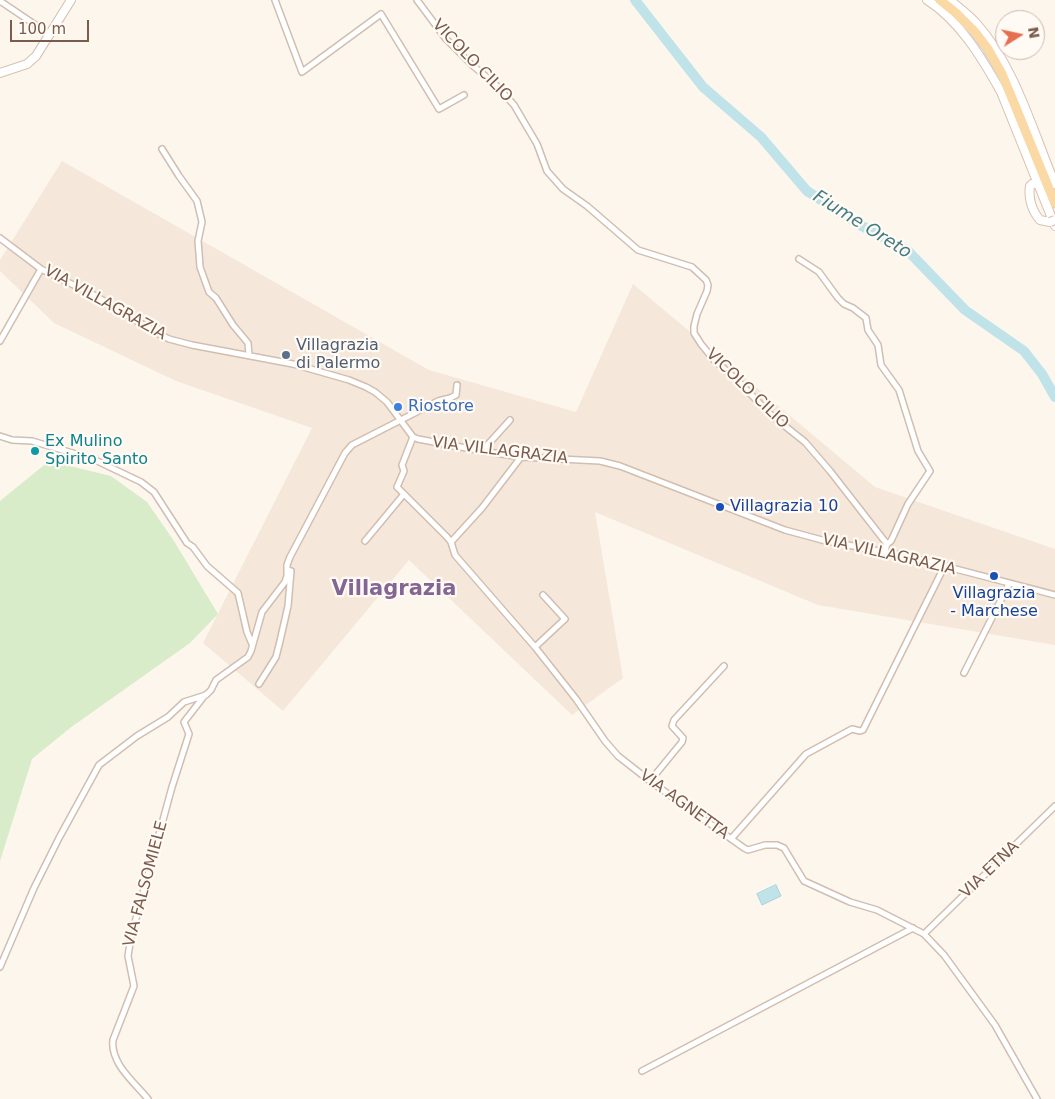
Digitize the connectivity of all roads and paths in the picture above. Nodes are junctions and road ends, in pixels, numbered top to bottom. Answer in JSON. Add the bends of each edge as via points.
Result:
{"nodes":[{"id":1,"x":71,"y":0,"type":"edge"},
{"id":2,"x":275,"y":0,"type":"edge"},
{"id":3,"x":417,"y":0,"type":"edge"},
{"id":4,"x":927,"y":0,"type":"edge"},
{"id":5,"x":940,"y":0,"type":"edge"},
{"id":6,"x":950,"y":0,"type":"edge"},
{"id":7,"x":0,"y":1,"type":"edge"},
{"id":8,"x":49,"y":34,"type":"junction"},
{"id":9,"x":0,"y":73,"type":"edge"},
{"id":10,"x":464,"y":95,"type":"dead end"},
{"id":11,"x":162,"y":149,"type":"dead end"},
{"id":12,"x":1038,"y":184,"type":"junction"},
{"id":13,"x":1055,"y":184,"type":"edge"},
{"id":14,"x":1055,"y":203,"type":"edge"},
{"id":15,"x":1053,"y":223,"type":"edge"},
{"id":16,"x":0,"y":238,"type":"edge"},
{"id":17,"x":799,"y":259,"type":"dead end"},
{"id":18,"x":41,"y":268,"type":"junction"},
{"id":19,"x":0,"y":341,"type":"edge"},
{"id":20,"x":249,"y":355,"type":"junction"},
{"id":21,"x":457,"y":385,"type":"dead end"},
{"id":22,"x":399,"y":420,"type":"junction"},
{"id":23,"x":510,"y":420,"type":"dead end"},
{"id":24,"x":0,"y":436,"type":"edge"},
{"id":25,"x":413,"y":437,"type":"junction"},
{"id":26,"x":482,"y":451,"type":"junction"},
{"id":27,"x":521,"y":457,"type":"junction"},
{"id":28,"x":404,"y":494,"type":"junction"},
{"id":29,"x":365,"y":542,"type":"dead end"},
{"id":30,"x":451,"y":542,"type":"junction"},
{"id":31,"x":887,"y":544,"type":"junction"},
{"id":32,"x":885,"y":551,"type":"junction"},
{"id":33,"x":944,"y":567,"type":"junction"},
{"id":34,"x":287,"y":570,"type":"junction"},
{"id":35,"x":1009,"y":584,"type":"junction"},
{"id":36,"x":543,"y":595,"type":"dead end"},
{"id":37,"x":1055,"y":595,"type":"edge"},
{"id":38,"x":252,"y":644,"type":"junction"},
{"id":39,"x":535,"y":647,"type":"junction"},
{"id":40,"x":724,"y":666,"type":"dead end"},
{"id":41,"x":964,"y":673,"type":"dead end"},
{"id":42,"x":260,"y":684,"type":"dead end"},
{"id":43,"x":206,"y":695,"type":"junction"},
{"id":44,"x":650,"y":781,"type":"junction"},
{"id":45,"x":1055,"y":806,"type":"edge"},
{"id":46,"x":731,"y":839,"type":"junction"},
{"id":47,"x":913,"y":928,"type":"junction"},
{"id":48,"x":924,"y":934,"type":"junction"},
{"id":49,"x":0,"y":967,"type":"edge"},
{"id":50,"x":642,"y":1071,"type":"dead end"},
{"id":51,"x":148,"y":1099,"type":"edge"},
{"id":52,"x":1037,"y":1099,"type":"edge"}],
"edges":[{"from":1,"to":8,"type":"main road"},
{"from":2,"to":10,"type":"street","via":[[302,72],[380,14],[439,109]]},
{"from":3,"to":31,"type":"street","name":"VICOLO CILIO","via":[[446,39],[514,106],[537,144],[547,171],[563,189],[630,245],[692,267],[706,280],[707,291],[694,326],[694,333],[701,344],[771,415],[805,442]]},
{"from":4,"to":12,"type":"main road","via":[[973,45],[984,62]]},
{"from":5,"to":14,"type":"main road","via":[[975,32],[1002,74]]},
{"from":6,"to":13,"type":"main road","via":[[976,22],[997,51]]},
{"from":7,"to":8,"type":"street"},
{"from":8,"to":9,"type":"main road","via":[[36,56],[27,64]]},
{"from":11,"to":20,"type":"street","via":[[197,201],[202,222],[198,253],[209,292],[248,343]]},
{"from":12,"to":15,"type":"main road"},
{"from":12,"to":15,"type":"main road","via":[[1030,186],[1033,209],[1040,220]]},
{"from":16,"to":18,"type":"street","name":"VIA VILLAGRAZIA"},
{"from":17,"to":31,"type":"street","via":[[819,272],[844,304],[866,318],[868,330],[878,345],[881,365],[900,390],[918,451],[930,471]]},
{"from":18,"to":19,"type":"street"},
{"from":18,"to":20,"type":"street","name":"VIA VILLAGRAZIA","via":[[169,338]]},
{"from":20,"to":22,"type":"street","name":"VIA VILLAGRAZIA","via":[[293,364],[366,387],[382,397]]},
{"from":21,"to":22,"type":"street","via":[[456,394],[450,398]]},
{"from":22,"to":25,"type":"street","name":"VIA VILLAGRAZIA"},
{"from":22,"to":34,"type":"street","via":[[360,439],[345,453],[290,557]]},
{"from":23,"to":26,"type":"street"},
{"from":24,"to":38,"type":"street","via":[[32,441],[93,459],[149,487],[187,543],[238,593]]},
{"from":25,"to":26,"type":"street","name":"VIA VILLAGRAZIA"},
{"from":25,"to":28,"type":"street","via":[[397,484]]},
{"from":26,"to":27,"type":"street","name":"VIA VILLAGRAZIA"},
{"from":27,"to":30,"type":"street"},
{"from":27,"to":32,"type":"street","name":"VIA VILLAGRAZIA","via":[[600,461],[620,466],[785,530]]},
{"from":28,"to":29,"type":"street"},
{"from":28,"to":30,"type":"street","name":"VIA AGNETTA"},
{"from":30,"to":39,"type":"street","name":"VIA AGNETTA","via":[[455,555]]},
{"from":31,"to":32,"type":"street"},
{"from":32,"to":33,"type":"street","name":"VIA VILLAGRAZIA"},
{"from":33,"to":35,"type":"street","name":"VIA VILLAGRAZIA"},
{"from":33,"to":46,"type":"street","via":[[863,730],[852,729],[806,754]]},
{"from":34,"to":38,"type":"street","via":[[284,582],[262,612]]},
{"from":34,"to":42,"type":"street","via":[[291,571],[290,598],[280,641],[276,657]]},
{"from":35,"to":37,"type":"street","name":"VIA VILLAGRAZIA"},
{"from":35,"to":41,"type":"street"},
{"from":36,"to":39,"type":"street","via":[[565,619]]},
{"from":38,"to":43,"type":"street","via":[[248,657],[216,680]]},
{"from":39,"to":44,"type":"street","name":"VIA AGNETTA","via":[[612,749]]},
{"from":40,"to":44,"type":"street","via":[[674,720],[672,726],[683,738],[682,742]]},
{"from":43,"to":49,"type":"street","via":[[184,702],[168,717],[99,765],[34,888]]},
{"from":43,"to":51,"type":"street","name":"VIA FALSOMIELE","via":[[184,722],[189,734],[128,956],[134,986],[113,1040],[116,1061]]},
{"from":44,"to":46,"type":"street","name":"VIA AGNETTA"},
{"from":45,"to":48,"type":"street","name":"VIA ETNA"},
{"from":46,"to":47,"type":"street","name":"VIA AGNETTA","via":[[748,850],[771,844],[784,848],[804,880]]},
{"from":47,"to":48,"type":"street","name":"VIA AGNETTA"},
{"from":47,"to":50,"type":"street"},
{"from":48,"to":52,"type":"street","name":"VIA AGNETTA","via":[[944,955],[995,1025]]}]}
